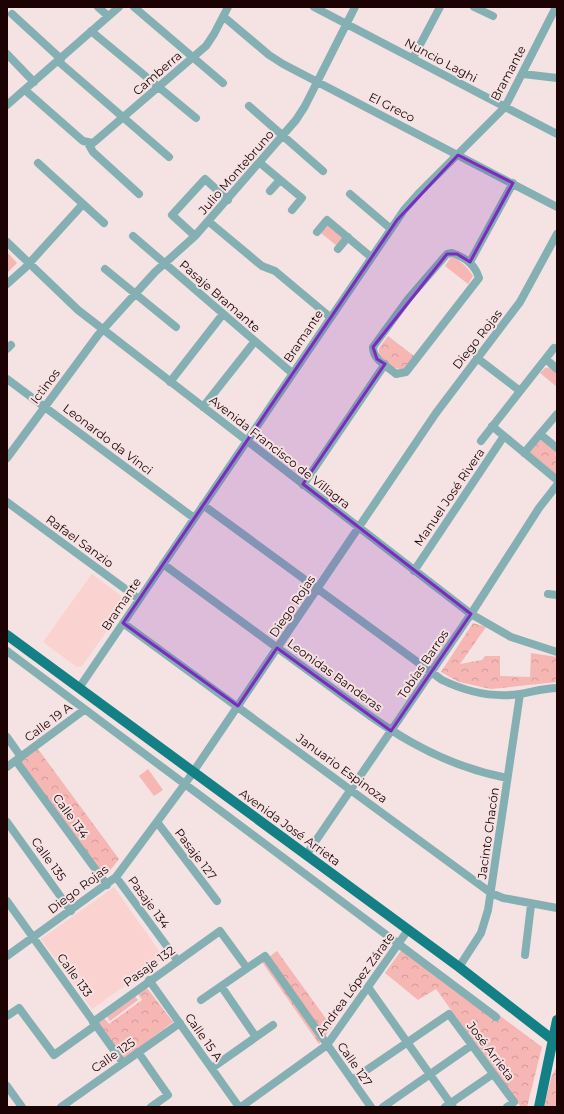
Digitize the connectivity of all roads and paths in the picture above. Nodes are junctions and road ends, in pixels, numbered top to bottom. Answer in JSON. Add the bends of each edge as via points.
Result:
{"nodes":[{"id":1,"x":98,"y":7,"type":"edge"},
{"id":2,"x":119,"y":7,"type":"edge"},
{"id":3,"x":134,"y":7,"type":"edge"},
{"id":4,"x":228,"y":7,"type":"edge"},
{"id":5,"x":314,"y":7,"type":"edge"},
{"id":6,"x":354,"y":7,"type":"edge"},
{"id":7,"x":440,"y":7,"type":"edge"},
{"id":8,"x":474,"y":7,"type":"edge"},
{"id":9,"x":556,"y":7,"type":"edge"},
{"id":10,"x":12,"y":14,"type":"dead end"},
{"id":11,"x":108,"y":16,"type":"junction"},
{"id":12,"x":494,"y":16,"type":"dead end"},
{"id":13,"x":224,"y":17,"type":"junction"},
{"id":14,"x":346,"y":24,"type":"junction"},
{"id":15,"x":91,"y":31,"type":"junction"},
{"id":16,"x":7,"y":54,"type":"edge"},
{"id":17,"x":193,"y":58,"type":"junction"},
{"id":18,"x":413,"y":58,"type":"junction"},
{"id":19,"x":59,"y":60,"type":"junction"},
{"id":20,"x":523,"y":74,"type":"junction"},
{"id":21,"x":557,"y":78,"type":"edge"},
{"id":22,"x":34,"y":82,"type":"junction"},
{"id":23,"x":317,"y":82,"type":"junction"},
{"id":24,"x":223,"y":83,"type":"dead end"},
{"id":25,"x":158,"y":87,"type":"junction"},
{"id":26,"x":25,"y":90,"type":"junction"},
{"id":27,"x":7,"y":106,"type":"edge"},
{"id":28,"x":249,"y":106,"type":"dead end"},
{"id":29,"x":505,"y":106,"type":"junction"},
{"id":30,"x":123,"y":118,"type":"junction"},
{"id":31,"x":196,"y":118,"type":"dead end"},
{"id":32,"x":557,"y":134,"type":"edge"},
{"id":33,"x":283,"y":136,"type":"junction"},
{"id":34,"x":88,"y":143,"type":"junction"},
{"id":35,"x":458,"y":155,"type":"junction"},
{"id":36,"x":169,"y":157,"type":"dead end"},
{"id":37,"x":38,"y":163,"type":"dead end"},
{"id":38,"x":260,"y":163,"type":"junction"},
{"id":39,"x":323,"y":171,"type":"dead end"},
{"id":40,"x":280,"y":180,"type":"junction"},
{"id":41,"x":513,"y":184,"type":"junction"},
{"id":42,"x":270,"y":192,"type":"dead end"},
{"id":43,"x":139,"y":194,"type":"dead end"},
{"id":44,"x":350,"y":194,"type":"dead end"},
{"id":45,"x":228,"y":200,"type":"junction"},
{"id":46,"x":83,"y":204,"type":"junction"},
{"id":47,"x":557,"y":207,"type":"edge"},
{"id":48,"x":292,"y":210,"type":"dead end"},
{"id":49,"x":208,"y":221,"type":"junction"},
{"id":50,"x":104,"y":223,"type":"dead end"},
{"id":51,"x":391,"y":229,"type":"junction"},
{"id":52,"x":317,"y":232,"type":"dead end"},
{"id":53,"x":557,"y":234,"type":"edge"},
{"id":54,"x":133,"y":236,"type":"dead end"},
{"id":55,"x":195,"y":236,"type":"junction"},
{"id":56,"x":348,"y":237,"type":"junction"},
{"id":57,"x":7,"y":242,"type":"edge"},
{"id":58,"x":338,"y":249,"type":"dead end"},
{"id":59,"x":371,"y":257,"type":"junction"},
{"id":60,"x":470,"y":262,"type":"junction"},
{"id":61,"x":29,"y":263,"type":"junction"},
{"id":62,"x":164,"y":263,"type":"junction"},
{"id":63,"x":105,"y":269,"type":"dead end"},
{"id":64,"x":7,"y":284,"type":"edge"},
{"id":65,"x":136,"y":294,"type":"junction"},
{"id":66,"x":223,"y":314,"type":"junction"},
{"id":67,"x":330,"y":318,"type":"junction"},
{"id":68,"x":176,"y":327,"type":"dead end"},
{"id":69,"x":103,"y":329,"type":"junction"},
{"id":70,"x":255,"y":341,"type":"junction"},
{"id":71,"x":554,"y":348,"type":"dead end"},
{"id":72,"x":477,"y":358,"type":"junction"},
{"id":73,"x":546,"y":360,"type":"junction"},
{"id":74,"x":385,"y":364,"type":"junction"},
{"id":75,"x":557,"y":369,"type":"edge"},
{"id":76,"x":292,"y":373,"type":"junction"},
{"id":77,"x":7,"y":379,"type":"edge"},
{"id":78,"x":170,"y":382,"type":"junction"},
{"id":79,"x":520,"y":391,"type":"junction"},
{"id":80,"x":44,"y":407,"type":"junction"},
{"id":81,"x":203,"y":407,"type":"junction"},
{"id":82,"x":557,"y":414,"type":"edge"},
{"id":83,"x":492,"y":426,"type":"junction"},
{"id":84,"x":540,"y":434,"type":"junction"},
{"id":85,"x":504,"y":436,"type":"junction"},
{"id":86,"x":247,"y":441,"type":"junction"},
{"id":87,"x":481,"y":441,"type":"dead end"},
{"id":88,"x":557,"y":448,"type":"edge"},
{"id":89,"x":524,"y":453,"type":"junction"},
{"id":90,"x":7,"y":458,"type":"edge"},
{"id":91,"x":557,"y":480,"type":"edge"},
{"id":92,"x":304,"y":484,"type":"junction"},
{"id":93,"x":557,"y":485,"type":"edge"},
{"id":94,"x":7,"y":502,"type":"edge"},
{"id":95,"x":203,"y":505,"type":"junction"},
{"id":96,"x":194,"y":518,"type":"junction"},
{"id":97,"x":359,"y":528,"type":"junction"},
{"id":98,"x":163,"y":564,"type":"junction"},
{"id":99,"x":414,"y":571,"type":"junction"},
{"id":100,"x":317,"y":590,"type":"junction"},
{"id":101,"x":139,"y":599,"type":"junction"},
{"id":102,"x":471,"y":614,"type":"junction"},
{"id":103,"x":123,"y":622,"type":"junction"},
{"id":104,"x":7,"y":635,"type":"edge"},
{"id":105,"x":277,"y":648,"type":"junction"},
{"id":106,"x":7,"y":651,"type":"edge"},
{"id":107,"x":557,"y":652,"type":"edge"},
{"id":108,"x":431,"y":673,"type":"junction"},
{"id":109,"x":79,"y":688,"type":"junction"},
{"id":110,"x":557,"y":688,"type":"edge"},
{"id":111,"x":520,"y":694,"type":"junction"},
{"id":112,"x":238,"y":706,"type":"junction"},
{"id":113,"x":81,"y":712,"type":"junction"},
{"id":114,"x":391,"y":731,"type":"junction"},
{"id":115,"x":7,"y":737,"type":"edge"},
{"id":116,"x":19,"y":759,"type":"junction"},
{"id":117,"x":7,"y":767,"type":"edge"},
{"id":118,"x":193,"y":772,"type":"junction"},
{"id":119,"x":507,"y":778,"type":"junction"},
{"id":120,"x":185,"y":784,"type":"junction"},
{"id":121,"x":351,"y":789,"type":"junction"},
{"id":122,"x":7,"y":822,"type":"edge"},
{"id":123,"x":157,"y":822,"type":"junction"},
{"id":124,"x":306,"y":855,"type":"junction"},
{"id":125,"x":116,"y":876,"type":"junction"},
{"id":126,"x":107,"y":885,"type":"junction"},
{"id":127,"x":492,"y":893,"type":"junction"},
{"id":128,"x":7,"y":901,"type":"edge"},
{"id":129,"x":217,"y":901,"type":"dead end"},
{"id":130,"x":531,"y":905,"type":"junction"},
{"id":131,"x":557,"y":908,"type":"edge"},
{"id":132,"x":71,"y":911,"type":"junction"},
{"id":133,"x":408,"y":930,"type":"junction"},
{"id":134,"x":33,"y":937,"type":"junction"},
{"id":135,"x":398,"y":945,"type":"junction"},
{"id":136,"x":525,"y":955,"type":"dead end"},
{"id":137,"x":7,"y":956,"type":"edge"},
{"id":138,"x":177,"y":960,"type":"junction"},
{"id":139,"x":459,"y":967,"type":"junction"},
{"id":140,"x":246,"y":968,"type":"junction"},
{"id":141,"x":149,"y":980,"type":"junction"},
{"id":142,"x":221,"y":986,"type":"junction"},
{"id":143,"x":368,"y":987,"type":"junction"},
{"id":144,"x":201,"y":1000,"type":"dead end"},
{"id":145,"x":7,"y":1016,"type":"edge"},
{"id":146,"x":496,"y":1016,"type":"dead end"},
{"id":147,"x":557,"y":1020,"type":"edge"},
{"id":148,"x":180,"y":1023,"type":"junction"},
{"id":149,"x":94,"y":1024,"type":"junction"},
{"id":150,"x":273,"y":1025,"type":"dead end"},
{"id":151,"x":256,"y":1037,"type":"junction"},
{"id":152,"x":407,"y":1042,"type":"junction"},
{"id":153,"x":555,"y":1042,"type":"edge"},
{"id":154,"x":327,"y":1044,"type":"junction"},
{"id":155,"x":472,"y":1045,"type":"junction"},
{"id":156,"x":138,"y":1052,"type":"junction"},
{"id":157,"x":123,"y":1063,"type":"junction"},
{"id":158,"x":212,"y":1068,"type":"junction"},
{"id":159,"x":430,"y":1074,"type":"junction"},
{"id":160,"x":493,"y":1074,"type":"junction"},
{"id":161,"x":352,"y":1080,"type":"junction"},
{"id":162,"x":7,"y":1086,"type":"edge"},
{"id":163,"x":450,"y":1106,"type":"edge"},
{"id":164,"x":22,"y":1107,"type":"edge"},
{"id":165,"x":60,"y":1107,"type":"edge"},
{"id":166,"x":151,"y":1107,"type":"edge"},
{"id":167,"x":240,"y":1107,"type":"edge"},
{"id":168,"x":370,"y":1107,"type":"edge"},
{"id":169,"x":382,"y":1107,"type":"edge"},
{"id":170,"x":507,"y":1107,"type":"edge"},
{"id":171,"x":539,"y":1107,"type":"edge"}],
"edges":[{"from":1,"to":11,"type":"street"},
{"from":2,"to":11,"type":"street"},
{"from":3,"to":17,"type":"street"},
{"from":4,"to":13,"type":"street","name":"Camberra"},
{"from":5,"to":14,"type":"street","name":"Nuncio Laghi"},
{"from":6,"to":14,"type":"street","name":"Julio Montebruno"},
{"from":7,"to":18,"type":"street"},
{"from":8,"to":12,"type":"street"},
{"from":9,"to":20,"type":"street","name":"Bramante"},
{"from":10,"to":19,"type":"street"},
{"from":11,"to":15,"type":"street"},
{"from":13,"to":17,"type":"street","name":"Camberra","via":[[210,40]]},
{"from":13,"to":23,"type":"street","name":"El Greco","via":[[275,59]]},
{"from":14,"to":18,"type":"street","name":"Nuncio Laghi"},
{"from":14,"to":23,"type":"street","name":"Julio Montebruno"},
{"from":15,"to":19,"type":"street"},
{"from":15,"to":25,"type":"street"},
{"from":16,"to":22,"type":"street"},
{"from":17,"to":24,"type":"street"},
{"from":17,"to":25,"type":"street","name":"Camberra"},
{"from":18,"to":29,"type":"street","name":"Nuncio Laghi"},
{"from":19,"to":22,"type":"street"},
{"from":19,"to":30,"type":"street"},
{"from":20,"to":21,"type":"street"},
{"from":20,"to":29,"type":"street","name":"Bramante"},
{"from":22,"to":26,"type":"street"},
{"from":23,"to":33,"type":"street","name":"Julio Montebruno","via":[[302,112]]},
{"from":23,"to":35,"type":"street","name":"El Greco"},
{"from":25,"to":30,"type":"street","name":"Camberra"},
{"from":25,"to":31,"type":"street"},
{"from":26,"to":27,"type":"street"},
{"from":26,"to":34,"type":"street","via":[[82,141]]},
{"from":28,"to":33,"type":"street"},
{"from":29,"to":32,"type":"street","name":"Nuncio Laghi"},
{"from":29,"to":35,"type":"street","name":"Bramante"},
{"from":30,"to":34,"type":"street","name":"Camberra","via":[[96,142]]},
{"from":30,"to":36,"type":"street"},
{"from":33,"to":38,"type":"street","name":"Julio Montebruno"},
{"from":33,"to":39,"type":"street"},
{"from":34,"to":43,"type":"street","via":[[93,152]]},
{"from":35,"to":41,"type":"street","name":"El Greco"},
{"from":35,"to":51,"type":"street","name":"Bramante","via":[[411,201]]},
{"from":37,"to":46,"type":"street"},
{"from":38,"to":40,"type":"street"},
{"from":38,"to":45,"type":"street","name":"Julio Montebruno"},
{"from":40,"to":42,"type":"street"},
{"from":40,"to":48,"type":"street","via":[[302,198]]},
{"from":41,"to":47,"type":"street","name":"El Greco"},
{"from":41,"to":60,"type":"street"},
{"from":44,"to":51,"type":"street"},
{"from":45,"to":49,"type":"street","name":"Julio Montebruno"},
{"from":45,"to":55,"type":"street","via":[[205,179],[172,215]]},
{"from":46,"to":50,"type":"street"},
{"from":46,"to":61,"type":"street"},
{"from":49,"to":55,"type":"street","name":"Julio Montebruno"},
{"from":49,"to":67,"type":"street","via":[[262,266],[273,269]]},
{"from":51,"to":59,"type":"street","name":"Bramante"},
{"from":52,"to":56,"type":"street","via":[[327,220]]},
{"from":53,"to":72,"type":"street","name":"Diego Rojas","via":[[525,294]]},
{"from":54,"to":62,"type":"street","name":"Pasaje Bramante"},
{"from":55,"to":62,"type":"street","name":"Julio Montebruno"},
{"from":56,"to":58,"type":"street"},
{"from":56,"to":59,"type":"street"},
{"from":57,"to":61,"type":"street","name":"Avenida Francisco de Villagra"},
{"from":59,"to":67,"type":"street","name":"Bramante"},
{"from":60,"to":74,"type":"street","via":[[477,272],[476,283],[406,372],[396,374]]},
{"from":60,"to":74,"type":"street","via":[[457,254],[447,254],[408,299],[373,347],[377,359]]},
{"from":61,"to":64,"type":"street"},
{"from":61,"to":69,"type":"street","name":"Avenida Francisco de Villagra","via":[[68,301]]},
{"from":62,"to":65,"type":"street","name":"Julio Montebruno"},
{"from":62,"to":66,"type":"street","name":"Pasaje Bramante"},
{"from":63,"to":65,"type":"street"},
{"from":65,"to":68,"type":"street"},
{"from":65,"to":69,"type":"street","name":"Julio Montebruno"},
{"from":66,"to":70,"type":"street","name":"Pasaje Bramante"},
{"from":66,"to":78,"type":"street"},
{"from":67,"to":76,"type":"street","name":"Bramante"},
{"from":69,"to":78,"type":"street","name":"Avenida Francisco de Villagra"},
{"from":69,"to":80,"type":"street","name":"Ictinos"},
{"from":70,"to":76,"type":"street","name":"Pasaje Bramante"},
{"from":70,"to":81,"type":"street"},
{"from":71,"to":73,"type":"street","name":"Manuel José Rivera"},
{"from":72,"to":79,"type":"street"},
{"from":72,"to":97,"type":"street","name":"Diego Rojas","via":[[436,413]]},
{"from":73,"to":75,"type":"street"},
{"from":73,"to":79,"type":"street","name":"Manuel José Rivera"},
{"from":74,"to":92,"type":"street"},
{"from":76,"to":86,"type":"street","name":"Bramante"},
{"from":77,"to":80,"type":"street","name":"Leonardo da Vinci"},
{"from":78,"to":81,"type":"street","name":"Avenida Francisco de Villagra"},
{"from":79,"to":83,"type":"street","name":"Manuel José Rivera"},
{"from":80,"to":90,"type":"street","name":"Ictinos"},
{"from":80,"to":96,"type":"street","name":"Leonardo da Vinci"},
{"from":81,"to":86,"type":"street","name":"Avenida Francisco de Villagra"},
{"from":82,"to":84,"type":"street"},
{"from":83,"to":85,"type":"street"},
{"from":83,"to":87,"type":"street","name":"Manuel José Rivera"},
{"from":84,"to":88,"type":"street"},
{"from":84,"to":89,"type":"street"},
{"from":85,"to":89,"type":"street"},
{"from":85,"to":99,"type":"street","name":"Manuel José Rivera"},
{"from":86,"to":92,"type":"street","name":"Avenida Francisco de Villagra"},
{"from":86,"to":95,"type":"street","name":"Bramante"},
{"from":89,"to":91,"type":"street"},
{"from":92,"to":97,"type":"street","name":"Avenida Francisco de Villagra"},
{"from":93,"to":102,"type":"street","name":"Tobías Barros","via":[[539,508]]},
{"from":94,"to":101,"type":"street","name":"Rafael Sanzio"},
{"from":95,"to":96,"type":"street","name":"Bramante"},
{"from":95,"to":100,"type":"street"},
{"from":96,"to":98,"type":"street","name":"Bramante"},
{"from":97,"to":99,"type":"street","name":"Avenida Francisco de Villagra"},
{"from":97,"to":100,"type":"street","name":"Diego Rojas"},
{"from":98,"to":101,"type":"street","name":"Bramante"},
{"from":98,"to":105,"type":"street","name":"Leonidas Banderas"},
{"from":99,"to":102,"type":"street","name":"Avenida Francisco de Villagra"},
{"from":100,"to":105,"type":"street","name":"Diego Rojas"},
{"from":100,"to":108,"type":"street"},
{"from":101,"to":103,"type":"street","name":"Bramante"},
{"from":102,"to":107,"type":"street","name":"Avenida Francisco de Villagra","via":[[511,637]]},
{"from":102,"to":108,"type":"street","name":"Tobías Barros"},
{"from":103,"to":109,"type":"street","name":"Bramante"},
{"from":103,"to":112,"type":"street","name":"Januario Espinoza"},
{"from":104,"to":109,"type":"main road","name":"Avenida José Arrieta"},
{"from":105,"to":112,"type":"street","name":"Diego Rojas"},
{"from":105,"to":114,"type":"street","name":"Leonidas Banderas"},
{"from":106,"to":113,"type":"street"},
{"from":108,"to":111,"type":"street","via":[[453,685],[475,692],[495,695]]},
{"from":108,"to":114,"type":"street","name":"Tobías Barros"},
{"from":109,"to":118,"type":"main road","name":"Avenida José Arrieta"},
{"from":110,"to":111,"type":"street"},
{"from":111,"to":119,"type":"street","name":"Jacinto Chacón"},
{"from":112,"to":118,"type":"street","name":"Diego Rojas"},
{"from":112,"to":121,"type":"street","name":"Januario Espinoza"},
{"from":113,"to":116,"type":"street","name":"Calle 19 A"},
{"from":113,"to":120,"type":"street"},
{"from":114,"to":119,"type":"street","name":"Leonidas Banderas","via":[[444,760],[475,771]]},
{"from":114,"to":121,"type":"street","name":"Tobías Barros"},
{"from":115,"to":116,"type":"street","name":"Calle 134"},
{"from":116,"to":117,"type":"street","name":"Calle 19 A"},
{"from":116,"to":126,"type":"street","name":"Calle 134"},
{"from":118,"to":120,"type":"street","name":"Diego Rojas"},
{"from":118,"to":124,"type":"main road","name":"Avenida José Arrieta"},
{"from":119,"to":127,"type":"street","name":"Jacinto Chacón"},
{"from":120,"to":123,"type":"street","name":"Diego Rojas"},
{"from":120,"to":135,"type":"street"},
{"from":121,"to":124,"type":"street","name":"Tobías Barros"},
{"from":121,"to":127,"type":"street","name":"Januario Espinoza"},
{"from":122,"to":132,"type":"street","name":"Calle 135"},
{"from":123,"to":125,"type":"street","name":"Diego Rojas"},
{"from":123,"to":129,"type":"street","name":"Pasaje 127"},
{"from":124,"to":133,"type":"main road","name":"Avenida José Arrieta"},
{"from":125,"to":126,"type":"street","name":"Diego Rojas"},
{"from":125,"to":138,"type":"street","name":"Pasaje 134"},
{"from":126,"to":132,"type":"street","name":"Diego Rojas"},
{"from":127,"to":130,"type":"street","name":"Januario Espinoza"},
{"from":127,"to":139,"type":"street","name":"Jacinto Chacón","via":[[481,933]]},
{"from":128,"to":134,"type":"street","name":"Calle 133"},
{"from":130,"to":131,"type":"street","name":"Januario Espinoza"},
{"from":130,"to":136,"type":"street"},
{"from":132,"to":134,"type":"street","name":"Diego Rojas"},
{"from":133,"to":135,"type":"street","name":"Andrea López Zárate"},
{"from":133,"to":139,"type":"main road","name":"Avenida José Arrieta"},
{"from":134,"to":137,"type":"street","name":"Diego Rojas"},
{"from":134,"to":149,"type":"street","name":"Calle 133"},
{"from":135,"to":143,"type":"street","name":"Andrea López Zárate"},
{"from":135,"to":146,"type":"street"},
{"from":138,"to":140,"type":"street","name":"Pasaje 132","via":[[220,931]]},
{"from":138,"to":141,"type":"street","name":"Pasaje 132"},
{"from":139,"to":153,"type":"main road","name":"Avenida José Arrieta"},
{"from":140,"to":142,"type":"street"},
{"from":140,"to":154,"type":"street","name":"Calle 127","via":[[265,956]]},
{"from":141,"to":148,"type":"street","name":"Calle 15 A"},
{"from":141,"to":149,"type":"street","name":"Pasaje 132"},
{"from":142,"to":144,"type":"street"},
{"from":142,"to":151,"type":"street"},
{"from":143,"to":152,"type":"street"},
{"from":143,"to":154,"type":"street","name":"Andrea López Zárate"},
{"from":145,"to":149,"type":"street","name":"Pasaje 132","via":[[19,1008],[54,1055]]},
{"from":147,"to":153,"type":"main road"},
{"from":148,"to":156,"type":"street","name":"Calle 125"},
{"from":148,"to":158,"type":"street","name":"Calle 15 A"},
{"from":149,"to":157,"type":"street","name":"Calle 133"},
{"from":150,"to":151,"type":"street"},
{"from":151,"to":158,"type":"street"},
{"from":152,"to":155,"type":"street","name":"José Arrieta","via":[[449,1014]]},
{"from":152,"to":159,"type":"street"},
{"from":152,"to":161,"type":"street"},
{"from":153,"to":171,"type":"main road"},
{"from":154,"to":161,"type":"street","name":"Calle 127"},
{"from":154,"to":167,"type":"street","name":"Andrea López Zárate"},
{"from":155,"to":159,"type":"street"},
{"from":155,"to":160,"type":"street","name":"José Arrieta"},
{"from":156,"to":157,"type":"street","name":"Calle 125"},
{"from":156,"to":166,"type":"street","via":[[168,1095]]},
{"from":157,"to":165,"type":"street","name":"Calle 125"},
{"from":158,"to":167,"type":"street","name":"Calle 15 A"},
{"from":159,"to":163,"type":"street"},
{"from":159,"to":169,"type":"street"},
{"from":160,"to":163,"type":"street"},
{"from":160,"to":170,"type":"street","name":"José Arrieta","via":[[514,1102]]},
{"from":161,"to":168,"type":"street","name":"Calle 127"},
{"from":162,"to":164,"type":"street"}]}
